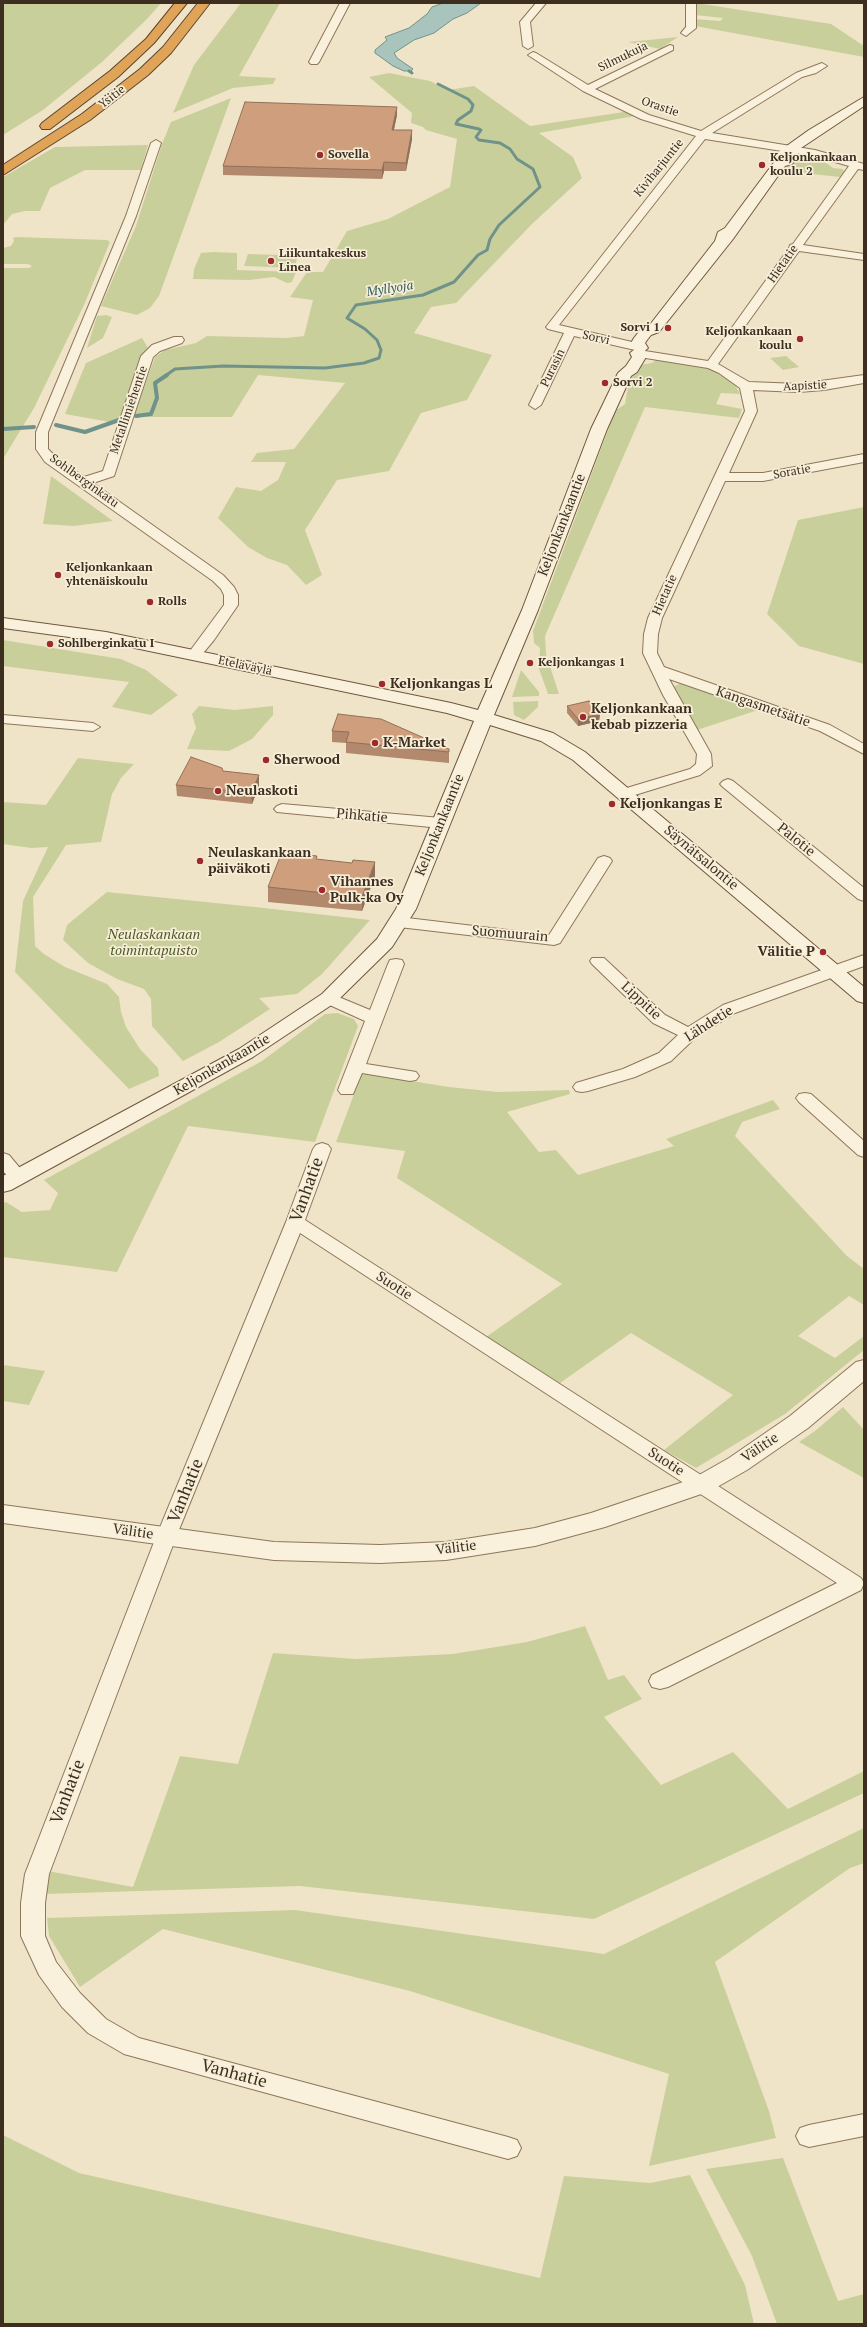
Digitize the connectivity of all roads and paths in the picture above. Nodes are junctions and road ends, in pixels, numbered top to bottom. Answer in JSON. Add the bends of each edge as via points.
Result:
{"nodes":[{"id":1,"x":181,"y":3,"type":"edge"},
{"id":2,"x":204,"y":3,"type":"edge"},
{"id":3,"x":345,"y":3,"type":"edge"},
{"id":4,"x":541,"y":3,"type":"edge"},
{"id":5,"x":691,"y":3,"type":"edge"},
{"id":6,"x":686,"y":33,"type":"dead end"},
{"id":7,"x":670,"y":48,"type":"dead end"},
{"id":8,"x":314,"y":62,"type":"dead end"},
{"id":9,"x":822,"y":66,"type":"dead end"},
{"id":10,"x":587,"y":89,"type":"junction"},
{"id":11,"x":864,"y":101,"type":"edge"},
{"id":12,"x":35,"y":134,"type":"dead end"},
{"id":13,"x":702,"y":135,"type":"junction"},
{"id":14,"x":156,"y":143,"type":"dead end"},
{"id":15,"x":792,"y":150,"type":"junction"},
{"id":16,"x":860,"y":166,"type":"edge"},
{"id":17,"x":3,"y":170,"type":"edge"},
{"id":18,"x":794,"y":247,"type":"junction"},
{"id":19,"x":864,"y":257,"type":"edge"},
{"id":20,"x":552,"y":327,"type":"joint"},
{"id":21,"x":570,"y":332,"type":"junction"},
{"id":22,"x":178,"y":340,"type":"dead end"},
{"id":23,"x":639,"y":350,"type":"junction"},
{"id":24,"x":711,"y":365,"type":"junction"},
{"id":25,"x":864,"y":379,"type":"edge"},
{"id":26,"x":746,"y":386,"type":"junction"},
{"id":27,"x":535,"y":405,"type":"dead end"},
{"id":28,"x":864,"y":458,"type":"edge"},
{"id":29,"x":720,"y":477,"type":"junction"},
{"id":30,"x":84,"y":482,"type":"junction"},
{"id":31,"x":3,"y":623,"type":"edge"},
{"id":32,"x":194,"y":655,"type":"junction"},
{"id":33,"x":658,"y":670,"type":"junction"},
{"id":34,"x":485,"y":717,"type":"junction"},
{"id":35,"x":3,"y":719,"type":"edge"},
{"id":36,"x":93,"y":727,"type":"dead end"},
{"id":37,"x":864,"y":750,"type":"edge"},
{"id":38,"x":728,"y":784,"type":"dead end"},
{"id":39,"x":625,"y":794,"type":"junction"},
{"id":40,"x":282,"y":809,"type":"dead end"},
{"id":41,"x":441,"y":823,"type":"junction"},
{"id":42,"x":604,"y":861,"type":"dead end"},
{"id":43,"x":864,"y":896,"type":"edge"},
{"id":44,"x":399,"y":922,"type":"junction"},
{"id":45,"x":864,"y":960,"type":"edge"},
{"id":46,"x":598,"y":961,"type":"dead end"},
{"id":47,"x":396,"y":964,"type":"dead end"},
{"id":48,"x":833,"y":971,"type":"junction"},
{"id":49,"x":864,"y":997,"type":"edge"},
{"id":50,"x":329,"y":998,"type":"junction"},
{"id":51,"x":373,"y":1018,"type":"junction"},
{"id":52,"x":689,"y":1034,"type":"junction"},
{"id":53,"x":356,"y":1067,"type":"junction"},
{"id":54,"x":410,"y":1076,"type":"dead end"},
{"id":55,"x":582,"y":1087,"type":"dead end"},
{"id":56,"x":347,"y":1090,"type":"dead end"},
{"id":57,"x":805,"y":1098,"type":"dead end"},
{"id":58,"x":322,"y":1149,"type":"dead end"},
{"id":59,"x":864,"y":1151,"type":"edge"},
{"id":60,"x":3,"y":1159,"type":"edge"},
{"id":61,"x":11,"y":1181,"type":"edge"},
{"id":62,"x":295,"y":1222,"type":"junction"},
{"id":63,"x":864,"y":1368,"type":"edge"},
{"id":64,"x":701,"y":1485,"type":"junction"},
{"id":65,"x":3,"y":1514,"type":"edge"},
{"id":66,"x":166,"y":1537,"type":"junction"},
{"id":67,"x":660,"y":1681,"type":"dead end"},
{"id":68,"x":864,"y":2125,"type":"edge"},
{"id":69,"x":809,"y":2136,"type":"dead end"},
{"id":70,"x":508,"y":2148,"type":"dead end"}],
"edges":[{"from":1,"to":12,"type":"highway","name":"Ysitie","via":[[150,41],[114,74]]},
{"from":2,"to":17,"type":"highway","name":"Ysitie","via":[[167,50],[144,72],[86,117]]},
{"from":3,"to":8,"type":"street"},
{"from":4,"to":10,"type":"street","name":"Orastie","via":[[525,22],[530,50]]},
{"from":5,"to":6,"type":"street","via":[[691,28]]},
{"from":7,"to":10,"type":"street","name":"Silmukuja"},
{"from":9,"to":13,"type":"street","name":"Kiviharjuntie","via":[[799,76]]},
{"from":10,"to":13,"type":"street","name":"Orastie","via":[[645,117]]},
{"from":11,"to":15,"type":"main road","name":"Keljonkankaantie","via":[[812,133]]},
{"from":13,"to":15,"type":"street","name":"Orastie"},
{"from":13,"to":20,"type":"street","name":"Kiviharjuntie"},
{"from":14,"to":30,"type":"street","name":"Sohlberginkatu","via":[[132,216],[42,432],[42,449],[50,459]]},
{"from":15,"to":16,"type":"street","name":"Orastie","via":[[815,153]]},
{"from":15,"to":23,"type":"main road","name":"Keljonkankaantie","via":[[793,154],[780,164],[654,329],[656,334]]},
{"from":16,"to":18,"type":"street","name":"Hietatie"},
{"from":18,"to":19,"type":"street"},
{"from":18,"to":24,"type":"street","name":"Hietatie"},
{"from":20,"to":21,"type":"street","name":"Sorvi"},
{"from":21,"to":23,"type":"street","name":"Sorvi"},
{"from":21,"to":27,"type":"street","name":"Purasin"},
{"from":22,"to":30,"type":"street","name":"Metallimiehentie","via":[[156,348],[146,360],[108,473]]},
{"from":23,"to":24,"type":"street"},
{"from":23,"to":34,"type":"main road","name":"Keljonkankaantie","via":[[639,357],[632,369],[625,372],[599,429],[530,610]]},
{"from":24,"to":26,"type":"street","via":[[737,378]]},
{"from":25,"to":26,"type":"street","name":"Aapistie","via":[[818,387]]},
{"from":26,"to":29,"type":"street","name":"Hietatie","via":[[751,411]]},
{"from":28,"to":29,"type":"street","name":"Soratie","via":[[763,477]]},
{"from":29,"to":33,"type":"street","name":"Hietatie","via":[[655,618],[650,653]]},
{"from":30,"to":32,"type":"street","name":"Sohlberginkatu","via":[[227,587],[231,595],[231,605]]},
{"from":31,"to":32,"type":"main road","name":"Eteläväylä","via":[[66,630]]},
{"from":32,"to":34,"type":"main road","name":"Eteläväylä"},
{"from":33,"to":37,"type":"street","name":"Kangasmetsätie","via":[[825,728]]},
{"from":33,"to":39,"type":"street","name":"Hietatie","via":[[704,754],[704,766],[695,772]]},
{"from":34,"to":39,"type":"main road","name":"Säynätsalontie","via":[[547,736],[561,743]]},
{"from":34,"to":41,"type":"main road","name":"Keljonkankaantie"},
{"from":35,"to":36,"type":"street"},
{"from":38,"to":43,"type":"street","name":"Palotie"},
{"from":39,"to":48,"type":"main road","name":"Säynätsalontie"},
{"from":40,"to":41,"type":"street","name":"Pihkatie"},
{"from":41,"to":44,"type":"main road","name":"Keljonkankaantie"},
{"from":42,"to":44,"type":"street","name":"Suomuurain","via":[[554,940]]},
{"from":44,"to":50,"type":"main road","name":"Keljonkankaantie","via":[[385,943]]},
{"from":45,"to":48,"type":"street","name":"Lähdetie"},
{"from":46,"to":52,"type":"street","name":"Lippitie","via":[[659,1019]]},
{"from":47,"to":51,"type":"street"},
{"from":48,"to":49,"type":"main road","name":"Säynätsalontie"},
{"from":48,"to":52,"type":"street","name":"Lähdetie","via":[[729,1009]]},
{"from":50,"to":51,"type":"street"},
{"from":50,"to":61,"type":"main road","name":"Keljonkankaantie","via":[[246,1053]]},
{"from":51,"to":53,"type":"street"},
{"from":52,"to":55,"type":"street","name":"Lähdetie","via":[[665,1057],[629,1073]]},
{"from":53,"to":54,"type":"street"},
{"from":53,"to":56,"type":"street"},
{"from":57,"to":59,"type":"street"},
{"from":58,"to":62,"type":"street","name":"Vanhatie"},
{"from":60,"to":61,"type":"street"},
{"from":62,"to":64,"type":"street","name":"Suotie"},
{"from":62,"to":66,"type":"street","name":"Vanhatie"},
{"from":63,"to":64,"type":"main road","name":"Välitie","via":[[799,1422],[738,1464]]},
{"from":64,"to":66,"type":"main road","name":"Välitie","via":[[596,1522],[551,1533],[446,1551],[380,1554],[274,1551]]},
{"from":64,"to":67,"type":"street","name":"Suotie","via":[[854,1584]]},
{"from":65,"to":66,"type":"main road","name":"Välitie"},
{"from":66,"to":70,"type":"street","name":"Vanhatie","via":[[36,1874],[33,1936],[47,1968],[71,2000],[96,2026],[132,2047]]},
{"from":68,"to":69,"type":"street"}]}
